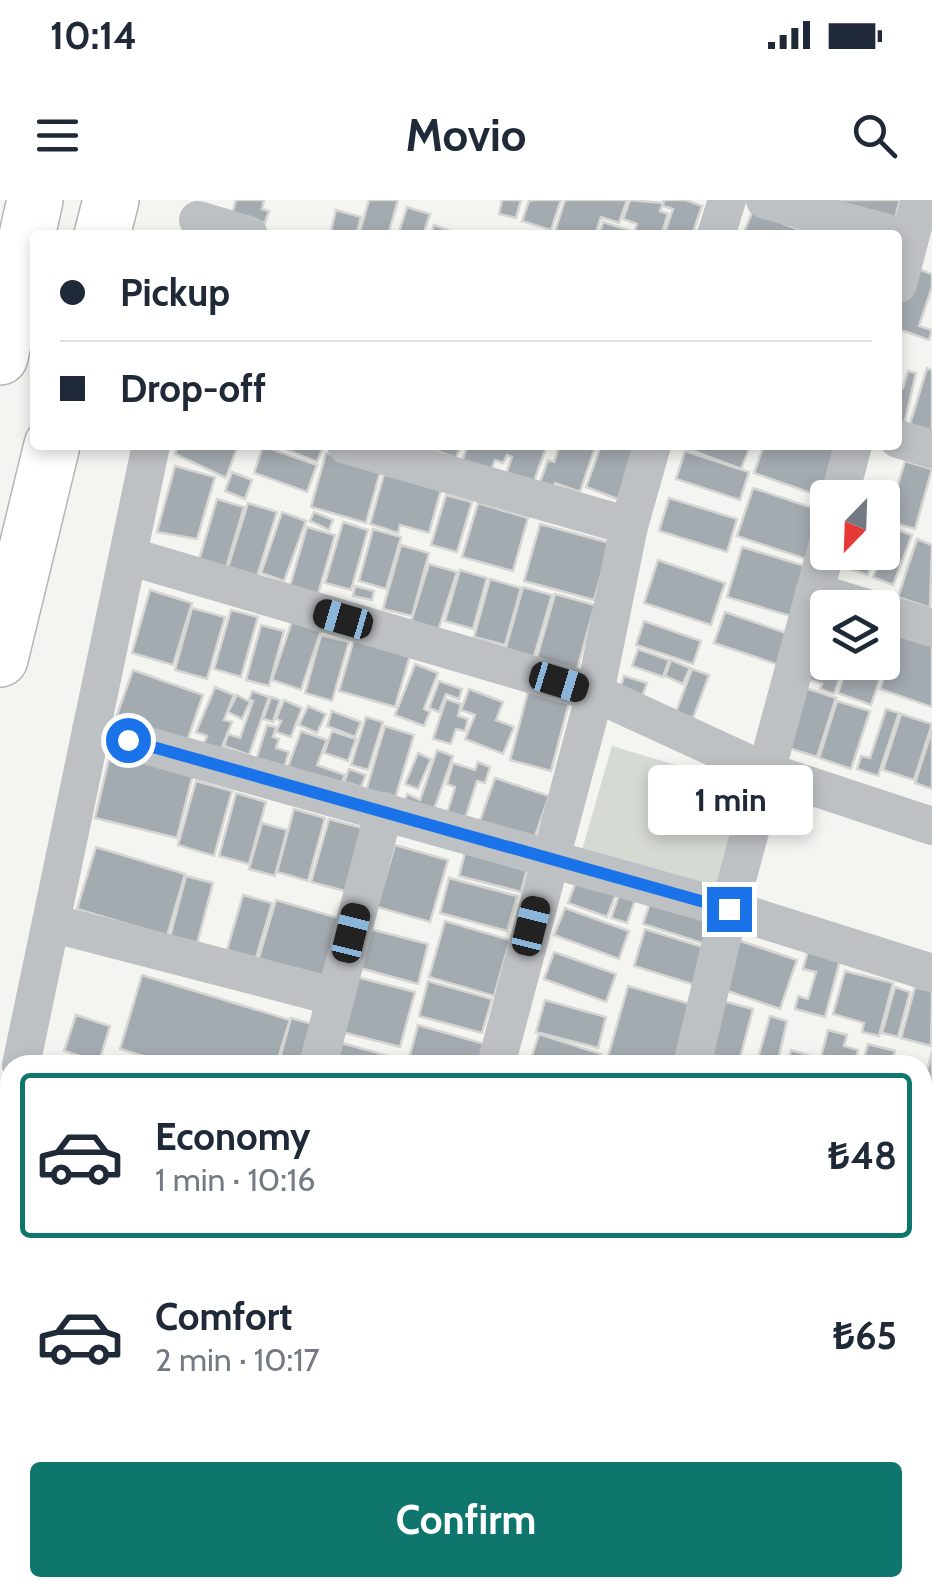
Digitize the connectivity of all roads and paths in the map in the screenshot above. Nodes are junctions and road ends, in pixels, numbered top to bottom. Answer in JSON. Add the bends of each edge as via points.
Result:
{"nodes":[{"id":1,"x":35,"y":200,"type":"edge"},
{"id":2,"x":111,"y":200,"type":"edge"},
{"id":3,"x":728,"y":200,"type":"edge"},
{"id":4,"x":765,"y":200,"type":"edge"},
{"id":5,"x":920,"y":200,"type":"edge"},
{"id":6,"x":199,"y":218,"type":"edge"},
{"id":7,"x":103,"y":230,"type":"edge"},
{"id":8,"x":234,"y":230,"type":"edge"},
{"id":9,"x":718,"y":230,"type":"edge"},
{"id":10,"x":876,"y":230,"type":"edge"},
{"id":11,"x":909,"y":239,"type":"edge"},
{"id":12,"x":902,"y":268,"type":"edge"},
{"id":13,"x":0,"y":357,"type":"edge"},
{"id":14,"x":902,"y":440,"type":"edge"},
{"id":15,"x":932,"y":449,"type":"edge"},
{"id":16,"x":51,"y":450,"type":"edge"},
{"id":17,"x":150,"y":450,"type":"edge"},
{"id":18,"x":364,"y":450,"type":"edge"},
{"id":19,"x":651,"y":450,"type":"edge"},
{"id":20,"x":852,"y":450,"type":"edge"},
{"id":21,"x":844,"y":480,"type":"edge"},
{"id":22,"x":630,"y":526,"type":"junction"},
{"id":23,"x":128,"y":556,"type":"junction"},
{"id":24,"x":810,"y":607,"type":"edge"},
{"id":25,"x":900,"y":618,"type":"edge"},
{"id":26,"x":932,"y":628,"type":"edge"},
{"id":27,"x":0,"y":660,"type":"edge"},
{"id":28,"x":595,"y":693,"type":"junction"},
{"id":29,"x":91,"y":730,"type":"junction"},
{"id":30,"x":765,"y":771,"type":"junction"},
{"id":31,"x":384,"y":811,"type":"junction"},
{"id":32,"x":932,"y":826,"type":"edge"},
{"id":33,"x":548,"y":857,"type":"junction"},
{"id":34,"x":729,"y":909,"type":"junction"},
{"id":35,"x":51,"y":923,"type":"junction"},
{"id":36,"x":932,"y":973,"type":"edge"},
{"id":37,"x":336,"y":997,"type":"junction"},
{"id":38,"x":23,"y":1055,"type":"edge"},
{"id":39,"x":321,"y":1055,"type":"edge"},
{"id":40,"x":498,"y":1055,"type":"edge"},
{"id":41,"x":698,"y":1055,"type":"edge"}],
"edges":[{"from":1,"to":13,"type":"highway"},
{"from":2,"to":7,"type":"highway"},
{"from":3,"to":9,"type":"street"},
{"from":4,"to":10,"type":"street"},
{"from":5,"to":11,"type":"street"},
{"from":6,"to":8,"type":"street"},
{"from":11,"to":12,"type":"street"},
{"from":14,"to":15,"type":"street"},
{"from":16,"to":27,"type":"highway"},
{"from":17,"to":23,"type":"street"},
{"from":18,"to":22,"type":"street"},
{"from":19,"to":22,"type":"street"},
{"from":20,"to":21,"type":"street"},
{"from":22,"to":28,"type":"street"},
{"from":23,"to":28,"type":"street"},
{"from":23,"to":29,"type":"street"},
{"from":24,"to":30,"type":"street"},
{"from":25,"to":26,"type":"street"},
{"from":28,"to":30,"type":"street"},
{"from":28,"to":33,"type":"street"},
{"from":29,"to":31,"type":"street"},
{"from":29,"to":35,"type":"street"},
{"from":30,"to":32,"type":"street"},
{"from":30,"to":34,"type":"street"},
{"from":31,"to":33,"type":"street"},
{"from":31,"to":37,"type":"street"},
{"from":33,"to":34,"type":"street"},
{"from":33,"to":40,"type":"street"},
{"from":34,"to":36,"type":"street"},
{"from":34,"to":41,"type":"street"},
{"from":35,"to":37,"type":"street"},
{"from":35,"to":38,"type":"street"},
{"from":37,"to":39,"type":"street"}]}
